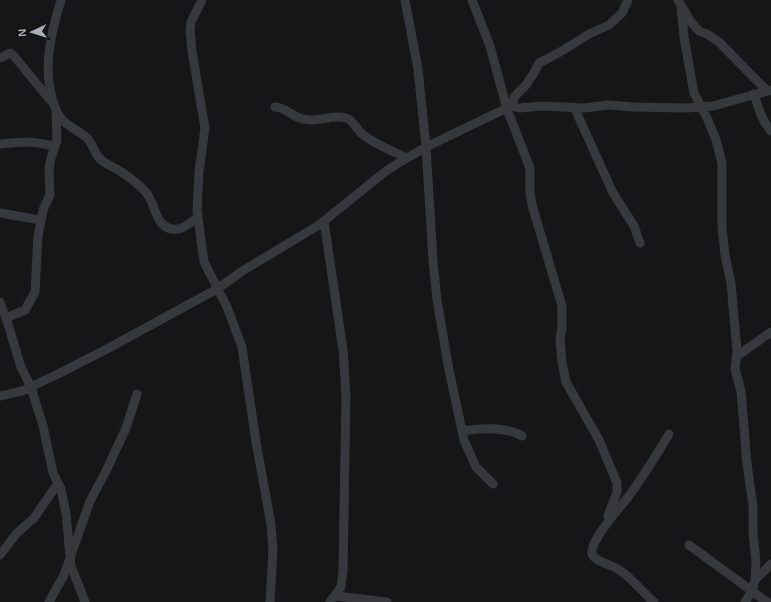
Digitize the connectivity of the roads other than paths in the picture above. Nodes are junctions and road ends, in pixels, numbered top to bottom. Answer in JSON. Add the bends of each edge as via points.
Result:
{"nodes":[{"id":1,"x":61,"y":0,"type":"edge"},
{"id":2,"x":202,"y":0,"type":"edge"},
{"id":3,"x":405,"y":0,"type":"edge"},
{"id":4,"x":472,"y":0,"type":"edge"},
{"id":5,"x":628,"y":0,"type":"edge"},
{"id":6,"x":679,"y":3,"type":"edge"},
{"id":7,"x":0,"y":58,"type":"edge"},
{"id":8,"x":769,"y":91,"type":"edge"},
{"id":9,"x":754,"y":94,"type":"junction"},
{"id":10,"x":55,"y":107,"type":"junction"},
{"id":11,"x":275,"y":107,"type":"dead end"},
{"id":12,"x":509,"y":107,"type":"junction"},
{"id":13,"x":574,"y":107,"type":"junction"},
{"id":14,"x":702,"y":107,"type":"junction"},
{"id":15,"x":771,"y":131,"type":"edge"},
{"id":16,"x":0,"y":144,"type":"edge"},
{"id":17,"x":55,"y":147,"type":"junction"},
{"id":18,"x":426,"y":147,"type":"junction"},
{"id":19,"x":407,"y":158,"type":"junction"},
{"id":20,"x":0,"y":213,"type":"edge"},
{"id":21,"x":198,"y":217,"type":"junction"},
{"id":22,"x":40,"y":220,"type":"junction"},
{"id":23,"x":324,"y":221,"type":"junction"},
{"id":24,"x":640,"y":243,"type":"dead end"},
{"id":25,"x":217,"y":289,"type":"junction"},
{"id":26,"x":0,"y":302,"type":"edge"},
{"id":27,"x":6,"y":318,"type":"junction"},
{"id":28,"x":771,"y":332,"type":"edge"},
{"id":29,"x":737,"y":356,"type":"junction"},
{"id":30,"x":31,"y":387,"type":"junction"},
{"id":31,"x":137,"y":394,"type":"dead end"},
{"id":32,"x":0,"y":396,"type":"edge"},
{"id":33,"x":462,"y":430,"type":"junction"},
{"id":34,"x":669,"y":434,"type":"dead end"},
{"id":35,"x":522,"y":436,"type":"dead end"},
{"id":36,"x":58,"y":483,"type":"junction"},
{"id":37,"x":493,"y":484,"type":"dead end"},
{"id":38,"x":609,"y":520,"type":"junction"},
{"id":39,"x":689,"y":545,"type":"dead end"},
{"id":40,"x":0,"y":555,"type":"edge"},
{"id":41,"x":70,"y":559,"type":"junction"},
{"id":42,"x":771,"y":564,"type":"edge"},
{"id":43,"x":755,"y":580,"type":"junction"},
{"id":44,"x":752,"y":591,"type":"junction"},
{"id":45,"x":272,"y":599,"type":"edge"},
{"id":46,"x":333,"y":599,"type":"edge"},
{"id":47,"x":49,"y":602,"type":"edge"},
{"id":48,"x":85,"y":602,"type":"edge"},
{"id":49,"x":387,"y":602,"type":"edge"},
{"id":50,"x":654,"y":602,"type":"edge"},
{"id":51,"x":745,"y":602,"type":"edge"},
{"id":52,"x":767,"y":602,"type":"edge"}],
"edges":[{"from":1,"to":10,"type":"street","via":[[47,65]]},
{"from":2,"to":21,"type":"street","via":[[190,30],[205,128],[199,172]]},
{"from":3,"to":18,"type":"street","via":[[418,69]]},
{"from":4,"to":12,"type":"street"},
{"from":5,"to":12,"type":"street","via":[[622,13],[610,25],[539,63]]},
{"from":6,"to":8,"type":"street","via":[[699,31],[720,42]]},
{"from":6,"to":14,"type":"street","via":[[694,93]]},
{"from":7,"to":10,"type":"street","via":[[10,53],[13,55]]},
{"from":8,"to":9,"type":"street"},
{"from":9,"to":14,"type":"street"},
{"from":9,"to":15,"type":"street","via":[[760,114]]},
{"from":10,"to":17,"type":"street"},
{"from":10,"to":21,"type":"street","via":[[62,120],[88,139],[101,160],[121,171],[146,192],[160,221],[168,228],[177,230]]},
{"from":11,"to":19,"type":"street","via":[[280,107],[304,120],[347,118],[371,140]]},
{"from":12,"to":13,"type":"street"},
{"from":12,"to":18,"type":"street"},
{"from":12,"to":38,"type":"street","via":[[530,168],[532,205],[561,298],[563,317],[560,338],[566,382],[599,440],[617,483]]},
{"from":13,"to":14,"type":"street"},
{"from":13,"to":24,"type":"street","via":[[613,193],[634,226]]},
{"from":14,"to":29,"type":"street","via":[[716,140],[722,163],[722,228],[732,290]]},
{"from":16,"to":17,"type":"street","via":[[41,142]]},
{"from":17,"to":22,"type":"street","via":[[50,168],[50,195]]},
{"from":18,"to":19,"type":"street"},
{"from":18,"to":33,"type":"street","via":[[429,218],[437,300]]},
{"from":19,"to":23,"type":"street","via":[[386,171]]},
{"from":20,"to":22,"type":"street"},
{"from":21,"to":25,"type":"street","via":[[204,262]]},
{"from":22,"to":27,"type":"street","via":[[35,292],[25,310]]},
{"from":23,"to":25,"type":"street"},
{"from":23,"to":46,"type":"street","via":[[343,350],[346,394],[343,571],[341,587]]},
{"from":25,"to":30,"type":"street"},
{"from":25,"to":45,"type":"street","via":[[231,318],[243,355],[254,435],[271,524]]},
{"from":26,"to":27,"type":"street"},
{"from":27,"to":30,"type":"street","via":[[21,367]]},
{"from":28,"to":29,"type":"street"},
{"from":29,"to":43,"type":"street","via":[[736,369],[741,391],[753,506]]},
{"from":30,"to":32,"type":"street"},
{"from":30,"to":36,"type":"street"},
{"from":31,"to":41,"type":"street","via":[[126,428],[90,501]]},
{"from":33,"to":35,"type":"street","via":[[503,429]]},
{"from":33,"to":37,"type":"street","via":[[476,467]]},
{"from":34,"to":38,"type":"street","via":[[631,494]]},
{"from":36,"to":40,"type":"street","via":[[34,518],[17,533]]},
{"from":36,"to":41,"type":"street","via":[[66,512]]},
{"from":38,"to":50,"type":"street","via":[[599,534],[592,553],[595,558],[618,568]]},
{"from":39,"to":44,"type":"street"},
{"from":41,"to":47,"type":"street"},
{"from":41,"to":48,"type":"street"},
{"from":42,"to":43,"type":"street"},
{"from":43,"to":44,"type":"street"},
{"from":44,"to":51,"type":"street"},
{"from":44,"to":52,"type":"street"},
{"from":46,"to":49,"type":"street"}]}
